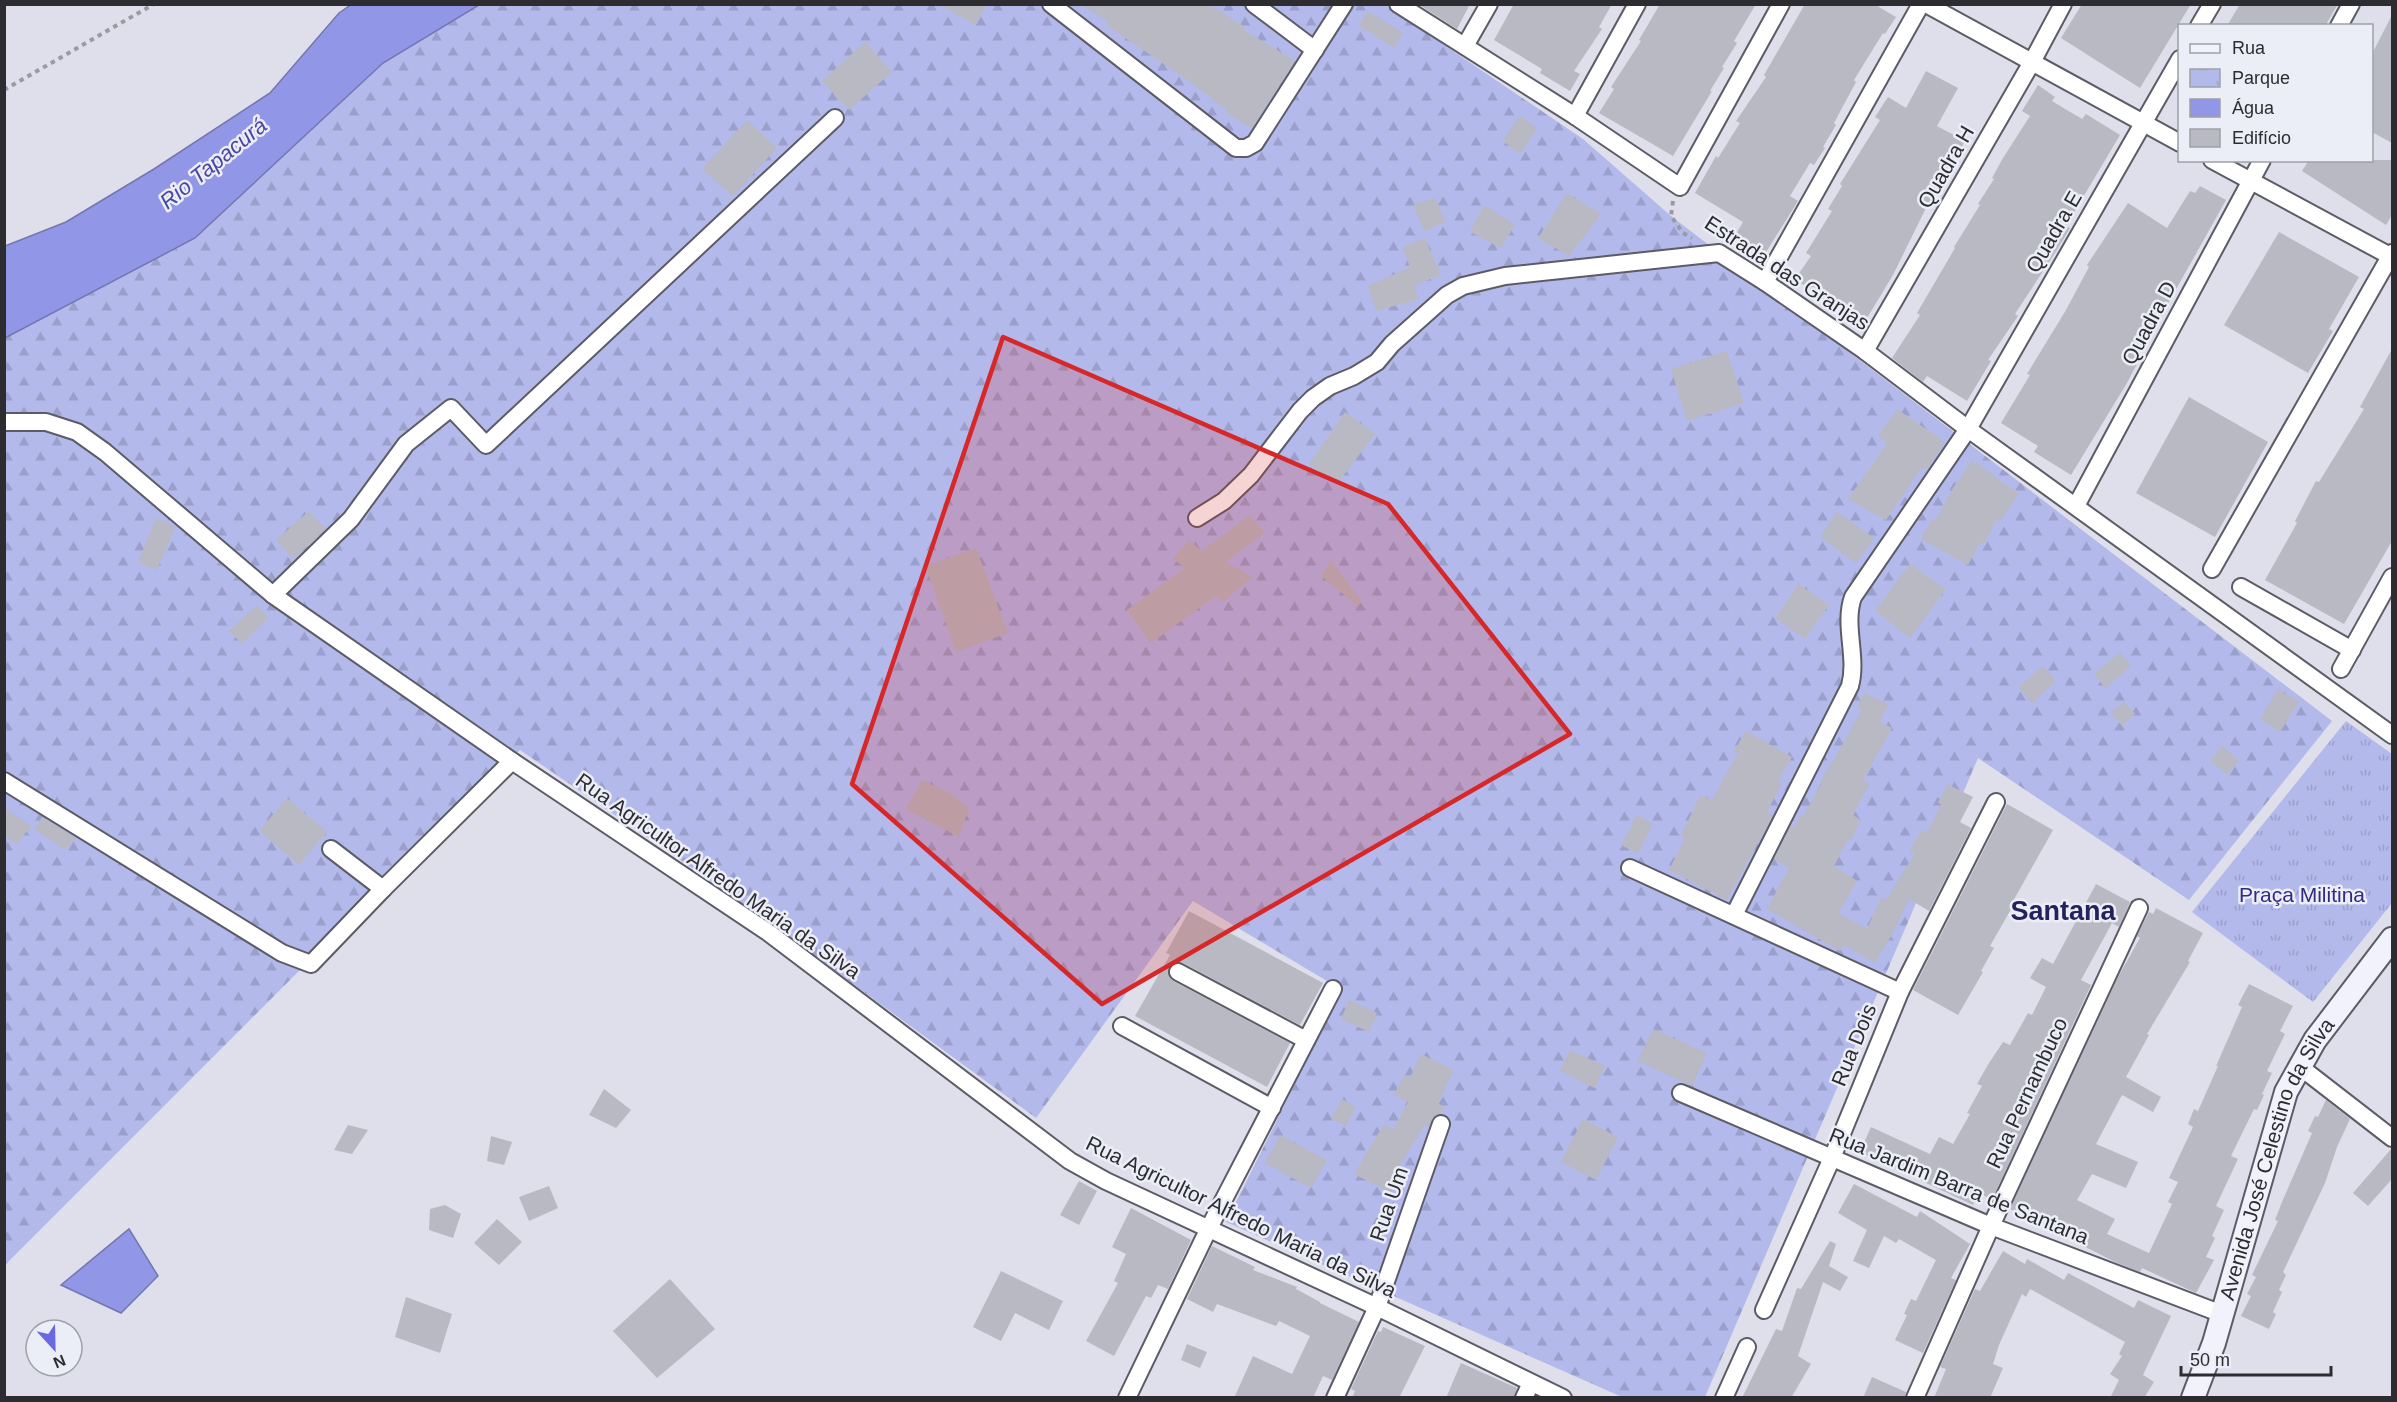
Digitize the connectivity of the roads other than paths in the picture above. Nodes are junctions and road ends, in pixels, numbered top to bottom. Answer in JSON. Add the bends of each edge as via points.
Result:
{"nodes":[{"id":1,"x":1051,"y":4,"type":"edge"},
{"id":2,"x":1254,"y":4,"type":"edge"},
{"id":3,"x":1344,"y":4,"type":"edge"},
{"id":4,"x":1398,"y":4,"type":"edge"},
{"id":5,"x":1489,"y":4,"type":"edge"},
{"id":6,"x":1637,"y":4,"type":"edge"},
{"id":7,"x":1781,"y":4,"type":"edge"},
{"id":8,"x":1921,"y":4,"type":"edge"},
{"id":9,"x":1926,"y":4,"type":"edge"},
{"id":10,"x":2063,"y":4,"type":"edge"},
{"id":11,"x":2212,"y":4,"type":"edge"},
{"id":12,"x":2351,"y":4,"type":"edge"},
{"id":13,"x":2200,"y":24,"type":"edge"},
{"id":14,"x":2340,"y":24,"type":"edge"},
{"id":15,"x":1465,"y":46,"type":"junction"},
{"id":16,"x":1316,"y":50,"type":"junction"},
{"id":17,"x":2032,"y":62,"type":"junction"},
{"id":18,"x":2178,"y":62,"type":"edge"},
{"id":19,"x":1575,"y":116,"type":"junction"},
{"id":20,"x":835,"y":118,"type":"dead end"},
{"id":21,"x":2141,"y":123,"type":"junction"},
{"id":22,"x":2178,"y":142,"type":"edge"},
{"id":23,"x":2216,"y":162,"type":"edge"},
{"id":24,"x":2261,"y":162,"type":"edge"},
{"id":25,"x":2251,"y":181,"type":"junction"},
{"id":26,"x":2392,"y":255,"type":"edge"},
{"id":27,"x":1765,"y":282,"type":"junction"},
{"id":28,"x":1865,"y":351,"type":"junction"},
{"id":29,"x":4,"y":422,"type":"edge"},
{"id":30,"x":1968,"y":429,"type":"junction"},
{"id":31,"x":2076,"y":506,"type":"junction"},
{"id":32,"x":1197,"y":518,"type":"dead end"},
{"id":33,"x":2212,"y":569,"type":"dead end"},
{"id":34,"x":2392,"y":577,"type":"edge"},
{"id":35,"x":2241,"y":587,"type":"dead end"},
{"id":36,"x":273,"y":595,"type":"junction"},
{"id":37,"x":2352,"y":650,"type":"junction"},
{"id":38,"x":2341,"y":669,"type":"dead end"},
{"id":39,"x":2392,"y":735,"type":"edge"},
{"id":40,"x":512,"y":761,"type":"junction"},
{"id":41,"x":4,"y":781,"type":"edge"},
{"id":42,"x":1996,"y":802,"type":"dead end"},
{"id":43,"x":331,"y":849,"type":"dead end"},
{"id":44,"x":1630,"y":868,"type":"dead end"},
{"id":45,"x":383,"y":889,"type":"junction"},
{"id":46,"x":2139,"y":908,"type":"dead end"},
{"id":47,"x":1734,"y":915,"type":"junction"},
{"id":48,"x":2392,"y":939,"type":"edge"},
{"id":49,"x":1178,"y":972,"type":"dead end"},
{"id":50,"x":1333,"y":989,"type":"dead end"},
{"id":51,"x":1900,"y":992,"type":"junction"},
{"id":52,"x":1122,"y":1026,"type":"dead end"},
{"id":53,"x":1306,"y":1040,"type":"junction"},
{"id":54,"x":2299,"y":1066,"type":"junction"},
{"id":55,"x":1681,"y":1093,"type":"dead end"},
{"id":56,"x":1272,"y":1108,"type":"junction"},
{"id":57,"x":1441,"y":1124,"type":"dead end"},
{"id":58,"x":2392,"y":1138,"type":"edge"},
{"id":59,"x":1832,"y":1158,"type":"junction"},
{"id":60,"x":1990,"y":1226,"type":"junction"},
{"id":61,"x":1209,"y":1228,"type":"junction"},
{"id":62,"x":1377,"y":1307,"type":"junction"},
{"id":63,"x":1764,"y":1310,"type":"dead end"},
{"id":64,"x":2222,"y":1314,"type":"junction"},
{"id":65,"x":1747,"y":1347,"type":"dead end"},
{"id":66,"x":1527,"y":1390,"type":"edge"},
{"id":67,"x":1127,"y":1398,"type":"edge"},
{"id":68,"x":1335,"y":1398,"type":"edge"},
{"id":69,"x":1563,"y":1398,"type":"edge"},
{"id":70,"x":1724,"y":1398,"type":"edge"},
{"id":71,"x":1915,"y":1398,"type":"edge"},
{"id":72,"x":2193,"y":1398,"type":"edge"}],
"edges":[{"from":1,"to":16,"type":"street","via":[[1236,148],[1246,148],[1255,142]]},
{"from":2,"to":16,"type":"street"},
{"from":3,"to":16,"type":"street"},
{"from":4,"to":15,"type":"street"},
{"from":5,"to":15,"type":"street"},
{"from":6,"to":19,"type":"street"},
{"from":7,"to":19,"type":"street","via":[[1680,187]]},
{"from":8,"to":27,"type":"street"},
{"from":9,"to":17,"type":"street"},
{"from":10,"to":17,"type":"street","name":"Quadra H"},
{"from":11,"to":13,"type":"street"},
{"from":12,"to":14,"type":"street"},
{"from":15,"to":19,"type":"street"},
{"from":17,"to":21,"type":"street"},
{"from":17,"to":28,"type":"street","name":"Quadra H"},
{"from":18,"to":21,"type":"street","name":"Quadra E"},
{"from":20,"to":36,"type":"street","via":[[486,444],[451,408],[406,444],[351,519]]},
{"from":21,"to":22,"type":"street"},
{"from":21,"to":30,"type":"street","name":"Quadra E"},
{"from":23,"to":25,"type":"street"},
{"from":24,"to":25,"type":"street","name":"Quadra D"},
{"from":25,"to":26,"type":"street"},
{"from":25,"to":31,"type":"street","name":"Quadra D"},
{"from":26,"to":33,"type":"street"},
{"from":27,"to":28,"type":"street","name":"Estrada das Granjas"},
{"from":27,"to":32,"type":"street","name":"Estrada das Granjas","via":[[1719,253],[1505,276],[1463,286],[1447,295],[1377,362],[1313,398],[1251,475],[1224,501]]},
{"from":28,"to":30,"type":"street","name":"Estrada das Granjas"},
{"from":29,"to":36,"type":"street","name":"Rua Agricultor Alfredo Maria da Silva","via":[[46,422],[77,432]]},
{"from":30,"to":31,"type":"street","name":"Estrada das Granjas"},
{"from":30,"to":47,"type":"street","name":"Quadra E","via":[[1853,597],[1850,686]]},
{"from":31,"to":39,"type":"street","name":"Estrada das Granjas"},
{"from":34,"to":37,"type":"street"},
{"from":35,"to":37,"type":"street"},
{"from":36,"to":40,"type":"street","name":"Rua Agricultor Alfredo Maria da Silva"},
{"from":37,"to":38,"type":"street"},
{"from":40,"to":45,"type":"street"},
{"from":40,"to":61,"type":"street","name":"Rua Agricultor Alfredo Maria da Silva","via":[[769,933],[1070,1161]]},
{"from":41,"to":45,"type":"street","via":[[282,953],[311,964]]},
{"from":42,"to":51,"type":"street","name":"Rua Dois"},
{"from":43,"to":45,"type":"street"},
{"from":44,"to":47,"type":"street"},
{"from":46,"to":60,"type":"street","name":"Rua Pernambuco"},
{"from":47,"to":51,"type":"street"},
{"from":48,"to":54,"type":"street","name":"Avenida José Celestino da Silva","via":[[2331,1017]]},
{"from":49,"to":53,"type":"street"},
{"from":50,"to":53,"type":"street"},
{"from":51,"to":59,"type":"street","name":"Rua Dois"},
{"from":52,"to":56,"type":"street"},
{"from":53,"to":56,"type":"street"},
{"from":54,"to":58,"type":"street"},
{"from":54,"to":64,"type":"street","name":"Avenida José Celestino da Silva","via":[[2286,1092]]},
{"from":55,"to":59,"type":"street","name":"Rua Jardim Barra de Santana"},
{"from":56,"to":61,"type":"street"},
{"from":57,"to":62,"type":"street","name":"Rua Um"},
{"from":59,"to":60,"type":"street","name":"Rua Jardim Barra de Santana"},
{"from":59,"to":63,"type":"street","name":"Rua Dois"},
{"from":60,"to":64,"type":"street","name":"Rua Jardim Barra de Santana"},
{"from":60,"to":71,"type":"street","name":"Rua Pernambuco"},
{"from":61,"to":62,"type":"street","name":"Rua Agricultor Alfredo Maria da Silva"},
{"from":61,"to":67,"type":"street"},
{"from":62,"to":66,"type":"street","name":"Rua Agricultor Alfredo Maria da Silva"},
{"from":62,"to":68,"type":"street","name":"Rua Um"},
{"from":64,"to":72,"type":"street","name":"Avenida José Celestino da Silva"},
{"from":65,"to":70,"type":"street"},
{"from":66,"to":69,"type":"street","name":"Rua Agricultor Alfredo Maria da Silva"}]}
